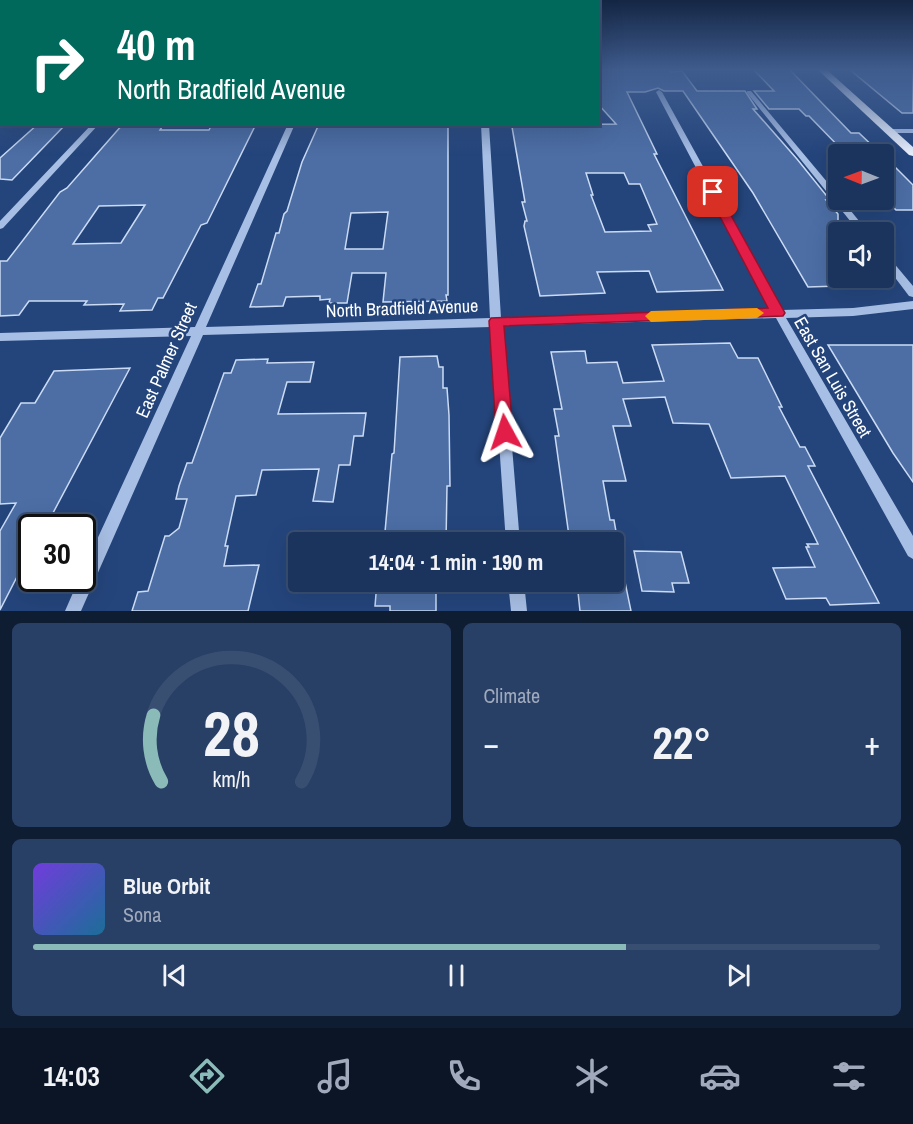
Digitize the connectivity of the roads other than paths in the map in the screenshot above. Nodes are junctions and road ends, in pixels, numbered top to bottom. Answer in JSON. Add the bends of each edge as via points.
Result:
{"nodes":[{"id":1,"x":662,"y":98,"type":"edge"},
{"id":2,"x":754,"y":98,"type":"edge"},
{"id":3,"x":852,"y":98,"type":"edge"},
{"id":4,"x":94,"y":126,"type":"edge"},
{"id":5,"x":291,"y":126,"type":"edge"},
{"id":6,"x":486,"y":126,"type":"edge"},
{"id":7,"x":889,"y":131,"type":"junction"},
{"id":8,"x":913,"y":131,"type":"edge"},
{"id":9,"x":913,"y":153,"type":"edge"},
{"id":10,"x":856,"y":222,"type":"edge"},
{"id":11,"x":0,"y":225,"type":"edge"},
{"id":12,"x":894,"y":269,"type":"edge"},
{"id":13,"x":913,"y":293,"type":"edge"},
{"id":14,"x":913,"y":305,"type":"edge"},
{"id":15,"x":778,"y":313,"type":"junction"},
{"id":16,"x":496,"y":321,"type":"junction"},
{"id":17,"x":199,"y":332,"type":"junction"},
{"id":18,"x":0,"y":338,"type":"edge"},
{"id":19,"x":512,"y":532,"type":"edge"},
{"id":20,"x":913,"y":551,"type":"edge"},
{"id":21,"x":517,"y":592,"type":"edge"},
{"id":22,"x":73,"y":611,"type":"edge"},
{"id":23,"x":519,"y":611,"type":"edge"}],
"edges":[{"from":1,"to":15,"type":"street","name":"East San Luis Street"},
{"from":2,"to":10,"type":"street"},
{"from":3,"to":7,"type":"main road"},
{"from":4,"to":11,"type":"street"},
{"from":5,"to":17,"type":"street","name":"East Palmer Street"},
{"from":6,"to":16,"type":"street"},
{"from":7,"to":8,"type":"street"},
{"from":7,"to":9,"type":"main road"},
{"from":12,"to":13,"type":"street"},
{"from":14,"to":15,"type":"street","name":"North Bradfield Avenue","via":[[853,312]]},
{"from":15,"to":16,"type":"street","name":"North Bradfield Avenue"},
{"from":15,"to":20,"type":"street","name":"East San Luis Street"},
{"from":16,"to":17,"type":"street","name":"North Bradfield Avenue"},
{"from":16,"to":19,"type":"street"},
{"from":17,"to":18,"type":"street","name":"North Bradfield Avenue"},
{"from":17,"to":22,"type":"street","name":"East Palmer Street"},
{"from":21,"to":23,"type":"street"}]}
